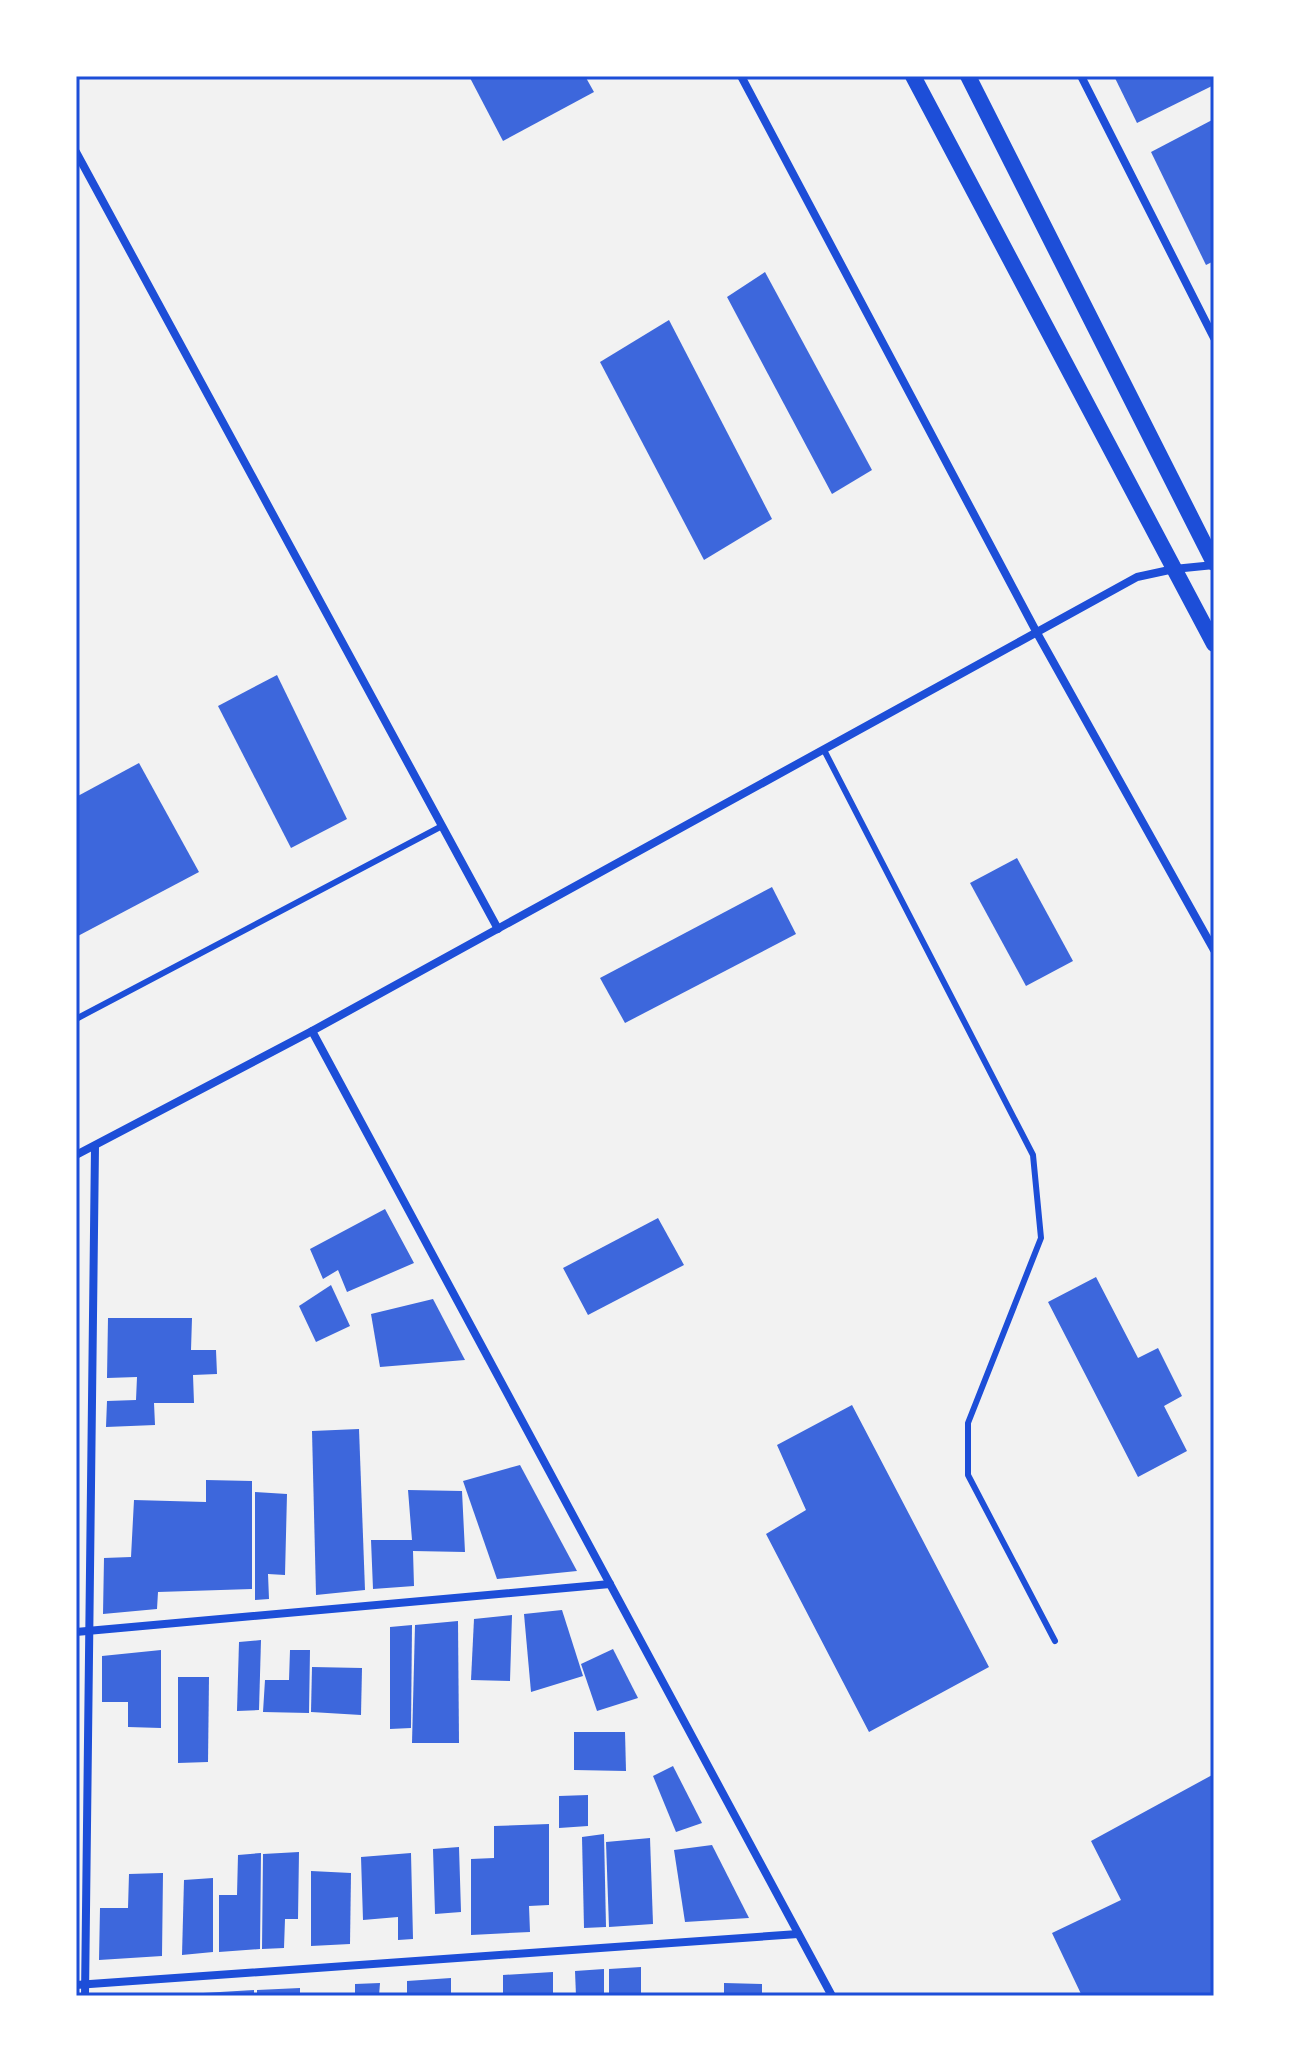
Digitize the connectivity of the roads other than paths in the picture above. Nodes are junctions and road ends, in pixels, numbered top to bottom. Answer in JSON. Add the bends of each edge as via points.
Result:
{"nodes":[{"id":1,"x":741,"y":76,"type":"edge"},
{"id":2,"x":913,"y":76,"type":"edge"},
{"id":3,"x":968,"y":76,"type":"edge"},
{"id":4,"x":1081,"y":76,"type":"edge"},
{"id":5,"x":76,"y":152,"type":"edge"},
{"id":6,"x":1214,"y":338,"type":"edge"},
{"id":7,"x":1214,"y":564,"type":"edge"},
{"id":8,"x":1174,"y":569,"type":"junction"},
{"id":9,"x":1037,"y":633,"type":"junction"},
{"id":10,"x":1214,"y":644,"type":"edge"},
{"id":11,"x":824,"y":750,"type":"junction"},
{"id":12,"x":442,"y":826,"type":"junction"},
{"id":13,"x":498,"y":929,"type":"junction"},
{"id":14,"x":1214,"y":950,"type":"edge"},
{"id":15,"x":76,"y":1019,"type":"edge"},
{"id":16,"x":312,"y":1031,"type":"junction"},
{"id":17,"x":95,"y":1146,"type":"junction"},
{"id":18,"x":76,"y":1155,"type":"edge"},
{"id":19,"x":610,"y":1584,"type":"junction"},
{"id":20,"x":89,"y":1631,"type":"junction"},
{"id":21,"x":76,"y":1632,"type":"edge"},
{"id":22,"x":1055,"y":1641,"type":"dead end"},
{"id":23,"x":798,"y":1934,"type":"junction"},
{"id":24,"x":80,"y":1985,"type":"edge"},
{"id":25,"x":85,"y":1996,"type":"edge"},
{"id":26,"x":832,"y":1996,"type":"edge"}],
"edges":[{"from":1,"to":9,"type":"street"},
{"from":2,"to":8,"type":"main road"},
{"from":3,"to":7,"type":"main road"},
{"from":4,"to":6,"type":"street"},
{"from":5,"to":12,"type":"street"},
{"from":7,"to":8,"type":"street"},
{"from":8,"to":9,"type":"street","via":[[1137,577]]},
{"from":8,"to":10,"type":"main road"},
{"from":9,"to":11,"type":"street"},
{"from":9,"to":14,"type":"street"},
{"from":11,"to":13,"type":"street"},
{"from":11,"to":22,"type":"lane","via":[[1033,1155],[1041,1238],[968,1423],[968,1475]]},
{"from":12,"to":13,"type":"street"},
{"from":12,"to":15,"type":"lane"},
{"from":13,"to":16,"type":"street"},
{"from":16,"to":17,"type":"street"},
{"from":16,"to":19,"type":"street"},
{"from":17,"to":18,"type":"street"},
{"from":17,"to":20,"type":"street"},
{"from":19,"to":20,"type":"street"},
{"from":19,"to":23,"type":"street"},
{"from":20,"to":21,"type":"street"},
{"from":20,"to":24,"type":"street"},
{"from":23,"to":24,"type":"street"},
{"from":23,"to":26,"type":"street"},
{"from":24,"to":25,"type":"street"}]}
